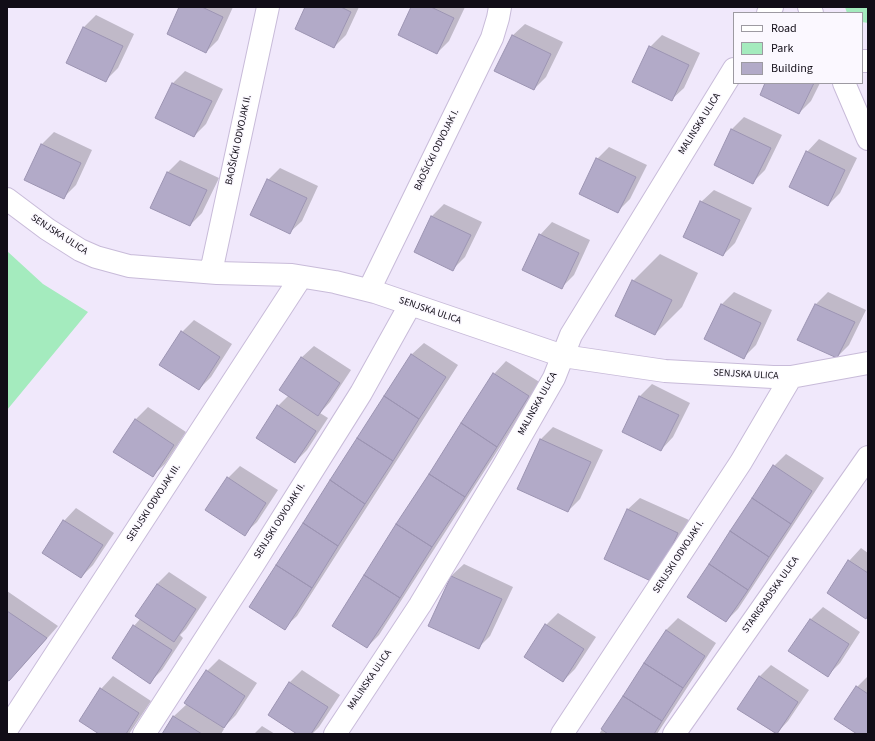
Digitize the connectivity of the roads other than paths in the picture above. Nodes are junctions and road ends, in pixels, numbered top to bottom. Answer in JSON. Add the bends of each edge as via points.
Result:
{"nodes":[{"id":1,"x":268,"y":7,"type":"edge"},
{"id":2,"x":500,"y":7,"type":"edge"},
{"id":3,"x":733,"y":71,"type":"edge"},
{"id":4,"x":844,"y":84,"type":"edge"},
{"id":5,"x":868,"y":139,"type":"edge"},
{"id":6,"x":7,"y":199,"type":"edge"},
{"id":7,"x":211,"y":272,"type":"junction"},
{"id":8,"x":301,"y":277,"type":"junction"},
{"id":9,"x":369,"y":290,"type":"junction"},
{"id":10,"x":410,"y":304,"type":"junction"},
{"id":11,"x":563,"y":356,"type":"junction"},
{"id":12,"x":868,"y":363,"type":"edge"},
{"id":13,"x":791,"y":377,"type":"junction"},
{"id":14,"x":868,"y":457,"type":"edge"},
{"id":15,"x":7,"y":729,"type":"edge"},
{"id":16,"x":144,"y":734,"type":"edge"},
{"id":17,"x":334,"y":734,"type":"edge"},
{"id":18,"x":562,"y":734,"type":"edge"},
{"id":19,"x":674,"y":734,"type":"edge"}],
"edges":[{"from":1,"to":7,"type":"street","name":"BAOŠIĆKI ODVOJAK II."},
{"from":2,"to":9,"type":"street","name":"BAOŠIĆKI ODVOJAK I.","via":[[492,38]]},
{"from":3,"to":11,"type":"street","name":"MALINSKA ULICA","via":[[575,328]]},
{"from":4,"to":5,"type":"street"},
{"from":6,"to":7,"type":"street","name":"SENJSKA ULICA","via":[[47,229],[96,257],[129,266]]},
{"from":7,"to":8,"type":"street","name":"SENJSKA ULICA"},
{"from":8,"to":9,"type":"street","name":"SENJSKA ULICA"},
{"from":8,"to":15,"type":"street","name":"SENJSKI ODVOJAK III."},
{"from":9,"to":10,"type":"street","name":"SENJSKA ULICA"},
{"from":10,"to":11,"type":"street","name":"SENJSKA ULICA"},
{"from":10,"to":16,"type":"street","name":"SENJSKI ODVOJAK II.","via":[[360,393]]},
{"from":11,"to":13,"type":"street","name":"SENJSKA ULICA","via":[[664,371]]},
{"from":11,"to":17,"type":"street","name":"MALINSKA ULICA","via":[[554,378],[432,586]]},
{"from":12,"to":13,"type":"street","name":"SENJSKA ULICA"},
{"from":13,"to":18,"type":"street","name":"SENJSKI ODVOJAK I.","via":[[741,462]]},
{"from":14,"to":19,"type":"street","name":"STARIGRADSKA ULICA"}]}
